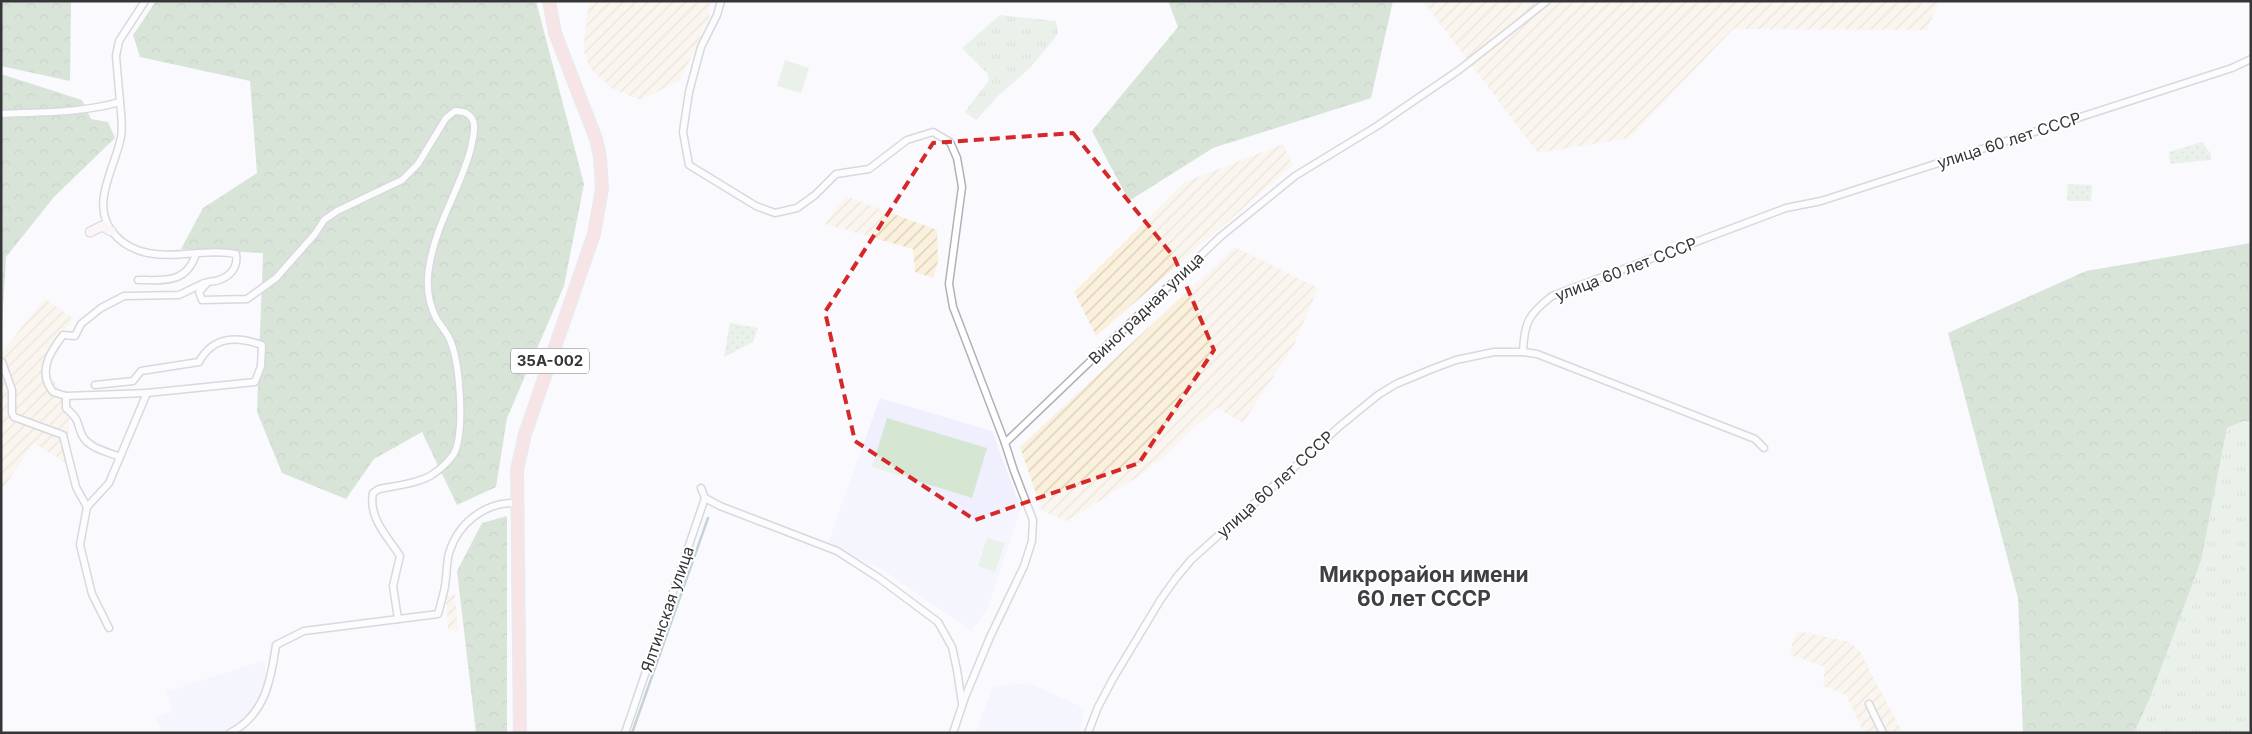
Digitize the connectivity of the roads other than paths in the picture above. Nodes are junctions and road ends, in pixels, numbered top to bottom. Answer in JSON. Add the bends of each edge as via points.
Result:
{"nodes":[{"id":1,"x":145,"y":1,"type":"edge"},
{"id":2,"x":549,"y":1,"type":"edge"},
{"id":3,"x":721,"y":1,"type":"edge"},
{"id":4,"x":1547,"y":1,"type":"edge"},
{"id":5,"x":2251,"y":59,"type":"edge"},
{"id":6,"x":120,"y":102,"type":"junction"},
{"id":7,"x":1,"y":114,"type":"edge"},
{"id":8,"x":111,"y":231,"type":"junction"},
{"id":9,"x":90,"y":232,"type":"dead end"},
{"id":10,"x":196,"y":254,"type":"junction"},
{"id":11,"x":138,"y":280,"type":"dead end"},
{"id":12,"x":208,"y":282,"type":"junction"},
{"id":13,"x":1523,"y":352,"type":"junction"},
{"id":14,"x":2,"y":362,"type":"edge"},
{"id":15,"x":95,"y":385,"type":"dead end"},
{"id":16,"x":147,"y":393,"type":"junction"},
{"id":17,"x":66,"y":396,"type":"junction"},
{"id":18,"x":1005,"y":443,"type":"junction"},
{"id":19,"x":1764,"y":448,"type":"dead end"},
{"id":20,"x":120,"y":457,"type":"junction"},
{"id":21,"x":701,"y":488,"type":"dead end"},
{"id":22,"x":705,"y":498,"type":"junction"},
{"id":23,"x":516,"y":503,"type":"junction"},
{"id":24,"x":88,"y":507,"type":"junction"},
{"id":25,"x":398,"y":619,"type":"junction"},
{"id":26,"x":109,"y":628,"type":"dead end"},
{"id":27,"x":1868,"y":704,"type":"dead end"},
{"id":28,"x":962,"y":705,"type":"junction"},
{"id":29,"x":625,"y":732,"type":"edge"},
{"id":30,"x":230,"y":733,"type":"edge"},
{"id":31,"x":520,"y":733,"type":"edge"},
{"id":32,"x":953,"y":733,"type":"edge"},
{"id":33,"x":1088,"y":733,"type":"edge"},
{"id":34,"x":1883,"y":733,"type":"edge"}],
"edges":[{"from":1,"to":6,"type":"street","via":[[119,41],[116,56]]},
{"from":2,"to":23,"type":"highway","number":"35А-002","via":[[555,34],[596,139],[602,190],[594,234],[523,442],[517,470]]},
{"from":3,"to":18,"type":"street","via":[[698,54],[689,92],[683,132],[688,165],[756,206],[775,213],[797,208],[816,195],[836,174],[869,169],[906,140],[933,132],[950,142],[958,158],[962,188],[950,284],[953,307]]},
{"from":4,"to":18,"type":"street","name":"Виноградная улица","via":[[1452,75],[1295,176],[1220,237]]},
{"from":5,"to":13,"type":"street","name":"улица 60 лет СССР","via":[[2232,68],[1821,201],[1786,208],[1552,296],[1534,310],[1524,334]]},
{"from":6,"to":7,"type":"street","via":[[75,111]]},
{"from":6,"to":8,"type":"street","via":[[121,137],[102,198],[104,218]]},
{"from":8,"to":9,"type":"main road","via":[[102,226]]},
{"from":8,"to":10,"type":"street","via":[[120,240],[147,253]]},
{"from":10,"to":11,"type":"street","via":[[182,275],[166,280]]},
{"from":10,"to":12,"type":"street","via":[[236,254],[237,263],[232,273],[219,281]]},
{"from":12,"to":17,"type":"street","via":[[180,295],[124,296],[81,324],[75,336],[63,335],[49,353],[46,378],[53,392]]},
{"from":12,"to":25,"type":"street","via":[[198,292],[202,300],[247,299],[276,278],[324,220],[402,180],[418,164],[446,118],[455,111],[465,112],[471,117],[474,125],[468,158],[432,252],[428,274],[432,306],[456,359],[460,404],[456,451],[432,476],[373,493],[380,529],[400,556],[393,586]]},
{"from":13,"to":19,"type":"street","via":[[1537,354],[1754,439]]},
{"from":13,"to":33,"type":"street","name":"улица 60 лет СССР","via":[[1494,352],[1432,369],[1378,395],[1340,426],[1191,560],[1176,578],[1114,676]]},
{"from":14,"to":24,"type":"street","via":[[12,390],[14,417],[63,436],[76,487]]},
{"from":15,"to":16,"type":"street","via":[[133,381],[141,371],[199,362],[214,343],[233,340],[262,344],[261,366],[255,382]]},
{"from":16,"to":17,"type":"street"},
{"from":16,"to":20,"type":"street"},
{"from":17,"to":20,"type":"street","via":[[66,408],[79,420],[83,437],[95,447]]},
{"from":18,"to":28,"type":"street","via":[[1033,520],[1032,541]]},
{"from":20,"to":24,"type":"street","via":[[109,483]]},
{"from":21,"to":22,"type":"street"},
{"from":22,"to":28,"type":"street","via":[[837,551],[938,622],[952,647]]},
{"from":22,"to":29,"type":"street","name":"Ялтинская улица"},
{"from":23,"to":25,"type":"street","via":[[502,502],[481,512],[458,534],[449,553],[438,614]]},
{"from":23,"to":31,"type":"highway","number":"35А-002"},
{"from":24,"to":26,"type":"street","via":[[80,545],[92,594]]},
{"from":25,"to":30,"type":"street","via":[[304,631],[276,645],[264,698],[258,709]]},
{"from":27,"to":34,"type":"street"},
{"from":28,"to":32,"type":"street"}]}
